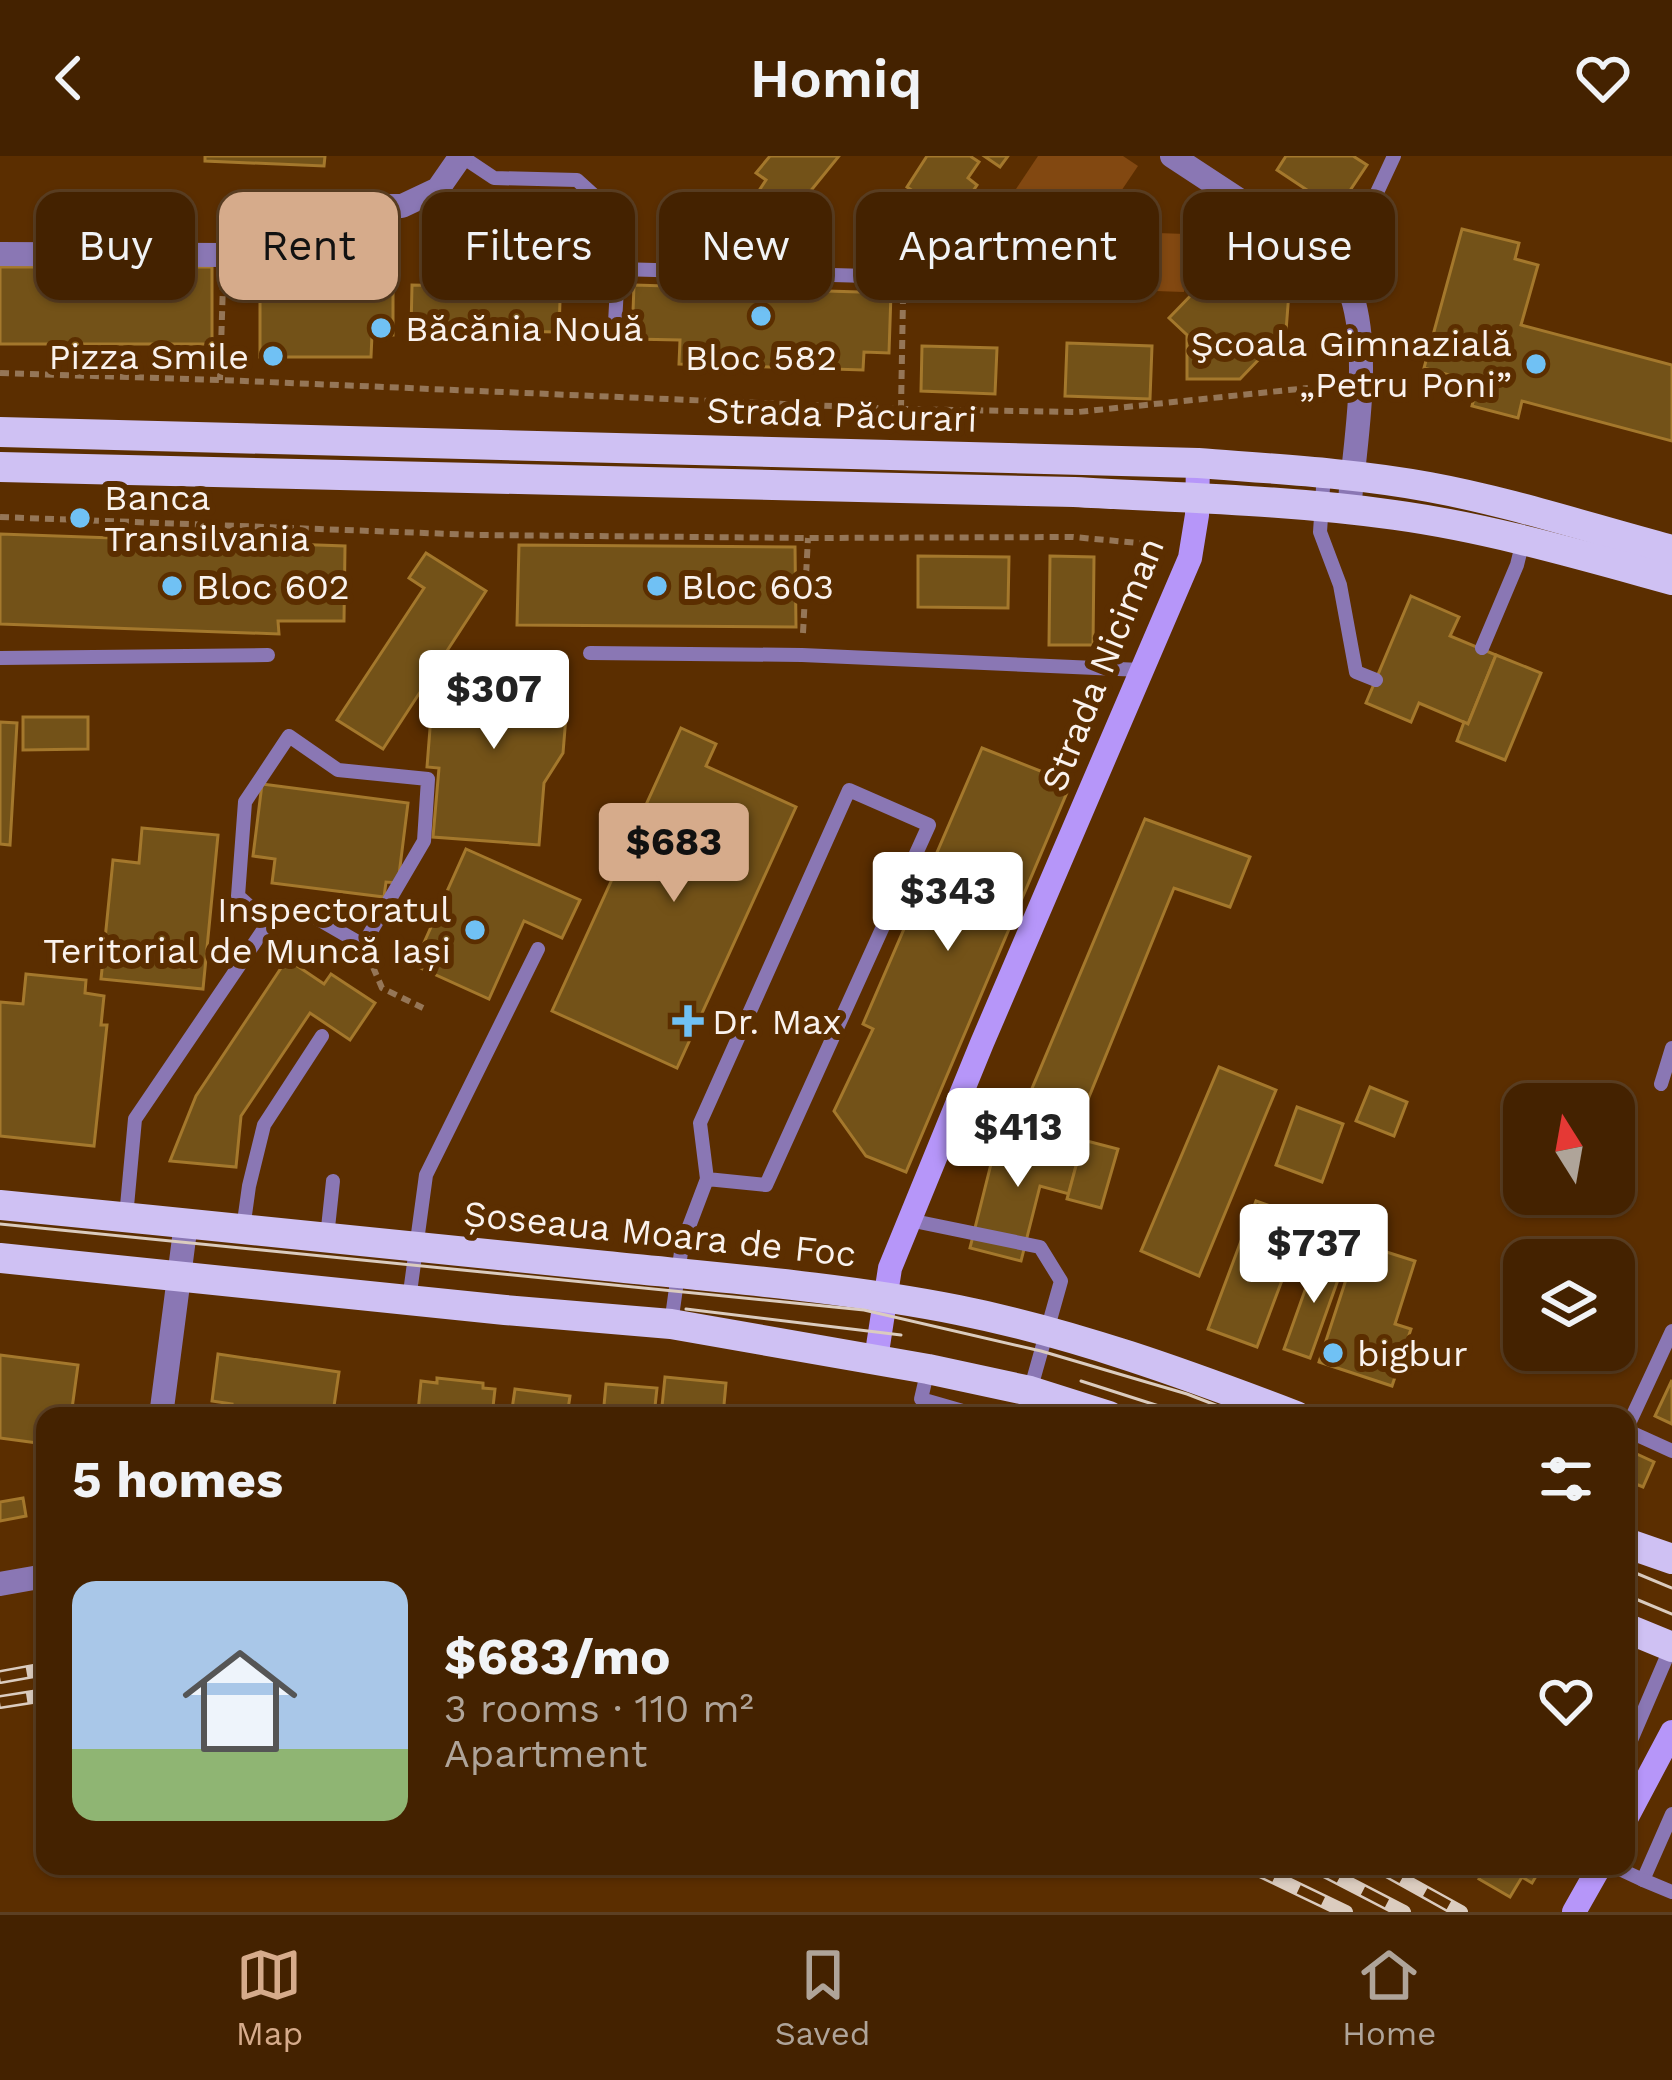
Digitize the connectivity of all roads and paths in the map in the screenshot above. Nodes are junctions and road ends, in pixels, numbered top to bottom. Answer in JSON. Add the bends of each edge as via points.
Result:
{"nodes":[{"id":1,"x":461,"y":156,"type":"edge"},
{"id":2,"x":1172,"y":156,"type":"edge"},
{"id":3,"x":1394,"y":156,"type":"edge"},
{"id":4,"x":591,"y":192,"type":"edge"},
{"id":5,"x":1227,"y":192,"type":"edge"},
{"id":6,"x":1377,"y":192,"type":"edge"},
{"id":7,"x":398,"y":206,"type":"edge"},
{"id":8,"x":0,"y":254,"type":"edge"},
{"id":9,"x":219,"y":255,"type":"edge"},
{"id":10,"x":635,"y":269,"type":"edge"},
{"id":11,"x":856,"y":276,"type":"edge"},
{"id":12,"x":223,"y":300,"type":"edge"},
{"id":13,"x":616,"y":300,"type":"edge"},
{"id":14,"x":903,"y":300,"type":"edge"},
{"id":15,"x":1353,"y":300,"type":"edge"},
{"id":16,"x":615,"y":323,"type":"dead end"},
{"id":17,"x":0,"y":373,"type":"edge"},
{"id":18,"x":220,"y":380,"type":"junction"},
{"id":19,"x":1308,"y":388,"type":"dead end"},
{"id":20,"x":901,"y":409,"type":"junction"},
{"id":21,"x":0,"y":432,"type":"edge"},
{"id":22,"x":1198,"y":463,"type":"junction"},
{"id":23,"x":0,"y":467,"type":"edge"},
{"id":24,"x":1338,"y":474,"type":"junction"},
{"id":25,"x":1197,"y":499,"type":"junction"},
{"id":26,"x":1335,"y":508,"type":"junction"},
{"id":27,"x":0,"y":517,"type":"edge"},
{"id":28,"x":808,"y":538,"type":"junction"},
{"id":29,"x":1523,"y":541,"type":"junction"},
{"id":30,"x":1672,"y":550,"type":"edge"},
{"id":31,"x":1170,"y":555,"type":"dead end"},
{"id":32,"x":1672,"y":580,"type":"edge"},
{"id":33,"x":1483,"y":648,"type":"dead end"},
{"id":34,"x":590,"y":653,"type":"dead end"},
{"id":35,"x":802,"y":655,"type":"junction"},
{"id":36,"x":268,"y":656,"type":"dead end"},
{"id":37,"x":0,"y":658,"type":"edge"},
{"id":38,"x":1141,"y":670,"type":"junction"},
{"id":39,"x":1376,"y":680,"type":"dead end"},
{"id":40,"x":268,"y":923,"type":"junction"},
{"id":41,"x":363,"y":945,"type":"junction"},
{"id":42,"x":538,"y":950,"type":"dead end"},
{"id":43,"x":423,"y":1007,"type":"dead end"},
{"id":44,"x":322,"y":1036,"type":"dead end"},
{"id":45,"x":1672,"y":1048,"type":"edge"},
{"id":46,"x":1661,"y":1084,"type":"dead end"},
{"id":47,"x":707,"y":1179,"type":"junction"},
{"id":48,"x":333,"y":1181,"type":"dead end"},
{"id":49,"x":0,"y":1205,"type":"edge"},
{"id":50,"x":126,"y":1217,"type":"junction"},
{"id":51,"x":909,"y":1220,"type":"junction"},
{"id":52,"x":185,"y":1222,"type":"junction"},
{"id":53,"x":244,"y":1229,"type":"junction"},
{"id":54,"x":327,"y":1237,"type":"junction"},
{"id":55,"x":416,"y":1246,"type":"junction"},
{"id":56,"x":0,"y":1258,"type":"edge"},
{"id":57,"x":677,"y":1273,"type":"junction"},
{"id":58,"x":180,"y":1276,"type":"junction"},
{"id":59,"x":885,"y":1297,"type":"junction"},
{"id":60,"x":409,"y":1300,"type":"junction"},
{"id":61,"x":670,"y":1324,"type":"junction"},
{"id":62,"x":1672,"y":1331,"type":"edge"},
{"id":63,"x":1047,"y":1332,"type":"junction"},
{"id":64,"x":876,"y":1359,"type":"junction"},
{"id":65,"x":928,"y":1369,"type":"junction"},
{"id":66,"x":1030,"y":1391,"type":"junction"},
{"id":67,"x":162,"y":1407,"type":"edge"},
{"id":68,"x":949,"y":1407,"type":"edge"},
{"id":69,"x":1081,"y":1407,"type":"edge"},
{"id":70,"x":1273,"y":1407,"type":"edge"},
{"id":71,"x":1635,"y":1411,"type":"edge"},
{"id":72,"x":1635,"y":1434,"type":"edge"},
{"id":73,"x":1672,"y":1451,"type":"edge"},
{"id":74,"x":1635,"y":1546,"type":"edge"},
{"id":75,"x":1672,"y":1559,"type":"edge"},
{"id":76,"x":36,"y":1578,"type":"edge"},
{"id":77,"x":0,"y":1584,"type":"edge"},
{"id":78,"x":1635,"y":1632,"type":"edge"},
{"id":79,"x":1672,"y":1646,"type":"edge"},
{"id":80,"x":1635,"y":1731,"type":"edge"},
{"id":81,"x":1672,"y":1732,"type":"edge"},
{"id":82,"x":1635,"y":1802,"type":"edge"},
{"id":83,"x":1672,"y":1814,"type":"edge"},
{"id":84,"x":1595,"y":1875,"type":"edge"},
{"id":85,"x":1632,"y":1875,"type":"edge"},
{"id":86,"x":1643,"y":1880,"type":"junction"},
{"id":87,"x":1672,"y":1892,"type":"edge"},
{"id":88,"x":1574,"y":1912,"type":"edge"}],
"edges":[{"from":1,"to":4,"type":"lane","via":[[494,178],[578,180]]},
{"from":1,"to":7,"type":"street","via":[[438,189]]},
{"from":2,"to":5,"type":"street"},
{"from":3,"to":6,"type":"lane"},
{"from":8,"to":9,"type":"street"},
{"from":10,"to":11,"type":"lane"},
{"from":12,"to":18,"type":"path"},
{"from":13,"to":16,"type":"lane"},
{"from":14,"to":20,"type":"path"},
{"from":15,"to":24,"type":"street","via":[[1361,395]]},
{"from":17,"to":18,"type":"path"},
{"from":18,"to":20,"type":"path"},
{"from":19,"to":20,"type":"path","via":[[1078,412]]},
{"from":21,"to":22,"type":"main road","name":"Strada Păcurari"},
{"from":22,"to":24,"type":"main road","name":"Strada Păcurari"},
{"from":22,"to":25,"type":"street","name":"Strada Niciman"},
{"from":23,"to":25,"type":"main road","name":"Strada Păcurari"},
{"from":24,"to":26,"type":"street"},
{"from":24,"to":30,"type":"main road","name":"Strada Păcurari","via":[[1430,487]]},
{"from":25,"to":26,"type":"main road","name":"Strada Păcurari"},
{"from":25,"to":38,"type":"street","name":"Strada Niciman","via":[[1190,558]]},
{"from":26,"to":29,"type":"main road","name":"Strada Păcurari"},
{"from":26,"to":39,"type":"lane","via":[[1320,532],[1340,585],[1356,672]]},
{"from":27,"to":28,"type":"path"},
{"from":28,"to":31,"type":"path","via":[[1073,537],[1149,544]]},
{"from":28,"to":35,"type":"path"},
{"from":29,"to":32,"type":"main road","name":"Strada Păcurari"},
{"from":29,"to":33,"type":"lane"},
{"from":34,"to":35,"type":"lane"},
{"from":35,"to":38,"type":"lane"},
{"from":36,"to":37,"type":"lane"},
{"from":38,"to":51,"type":"street","name":"Strada Niciman"},
{"from":40,"to":41,"type":"lane","via":[[299,908]]},
{"from":40,"to":41,"type":"lane","via":[[238,896],[245,802],[290,736],[338,770],[428,779],[424,842]]},
{"from":40,"to":50,"type":"lane","via":[[135,1118]]},
{"from":41,"to":43,"type":"path","via":[[382,988]]},
{"from":42,"to":55,"type":"lane","via":[[426,1175]]},
{"from":44,"to":53,"type":"lane","via":[[263,1125]]},
{"from":45,"to":46,"type":"lane"},
{"from":47,"to":47,"type":"lane","via":[[700,1123],[849,790],[929,825],[766,1186]]},
{"from":47,"to":57,"type":"lane"},
{"from":48,"to":54,"type":"lane"},
{"from":49,"to":50,"type":"main road","name":"Șoseaua Moara de Foc"},
{"from":50,"to":52,"type":"main road","name":"Șoseaua Moara de Foc"},
{"from":51,"to":59,"type":"street","name":"Strada Niciman"},
{"from":51,"to":63,"type":"lane","via":[[1040,1247],[1061,1281]]},
{"from":52,"to":53,"type":"main road","name":"Șoseaua Moara de Foc"},
{"from":52,"to":58,"type":"street"},
{"from":53,"to":54,"type":"main road","name":"Șoseaua Moara de Foc"},
{"from":54,"to":55,"type":"main road","name":"Șoseaua Moara de Foc"},
{"from":55,"to":57,"type":"main road","name":"Șoseaua Moara de Foc"},
{"from":55,"to":60,"type":"lane"},
{"from":56,"to":58,"type":"main road"},
{"from":57,"to":59,"type":"main road","name":"Șoseaua Moara de Foc"},
{"from":57,"to":61,"type":"lane"},
{"from":58,"to":60,"type":"main road"},
{"from":58,"to":67,"type":"street"},
{"from":59,"to":63,"type":"main road","name":"Șoseaua Moara de Foc"},
{"from":59,"to":64,"type":"street","name":"Strada Niciman"},
{"from":60,"to":61,"type":"main road"},
{"from":61,"to":64,"type":"main road"},
{"from":62,"to":71,"type":"lane"},
{"from":63,"to":66,"type":"lane"},
{"from":63,"to":70,"type":"main road","name":"Șoseaua Moara de Foc"},
{"from":64,"to":65,"type":"main road"},
{"from":65,"to":66,"type":"main road"},
{"from":65,"to":68,"type":"lane","via":[[921,1399]]},
{"from":66,"to":69,"type":"main road"},
{"from":72,"to":73,"type":"lane"},
{"from":74,"to":75,"type":"main road"},
{"from":76,"to":77,"type":"street"},
{"from":78,"to":79,"type":"main road"},
{"from":79,"to":80,"type":"lane"},
{"from":81,"to":82,"type":"street"},
{"from":83,"to":86,"type":"lane"},
{"from":84,"to":88,"type":"street"},
{"from":85,"to":86,"type":"lane"},
{"from":86,"to":87,"type":"lane"}]}
